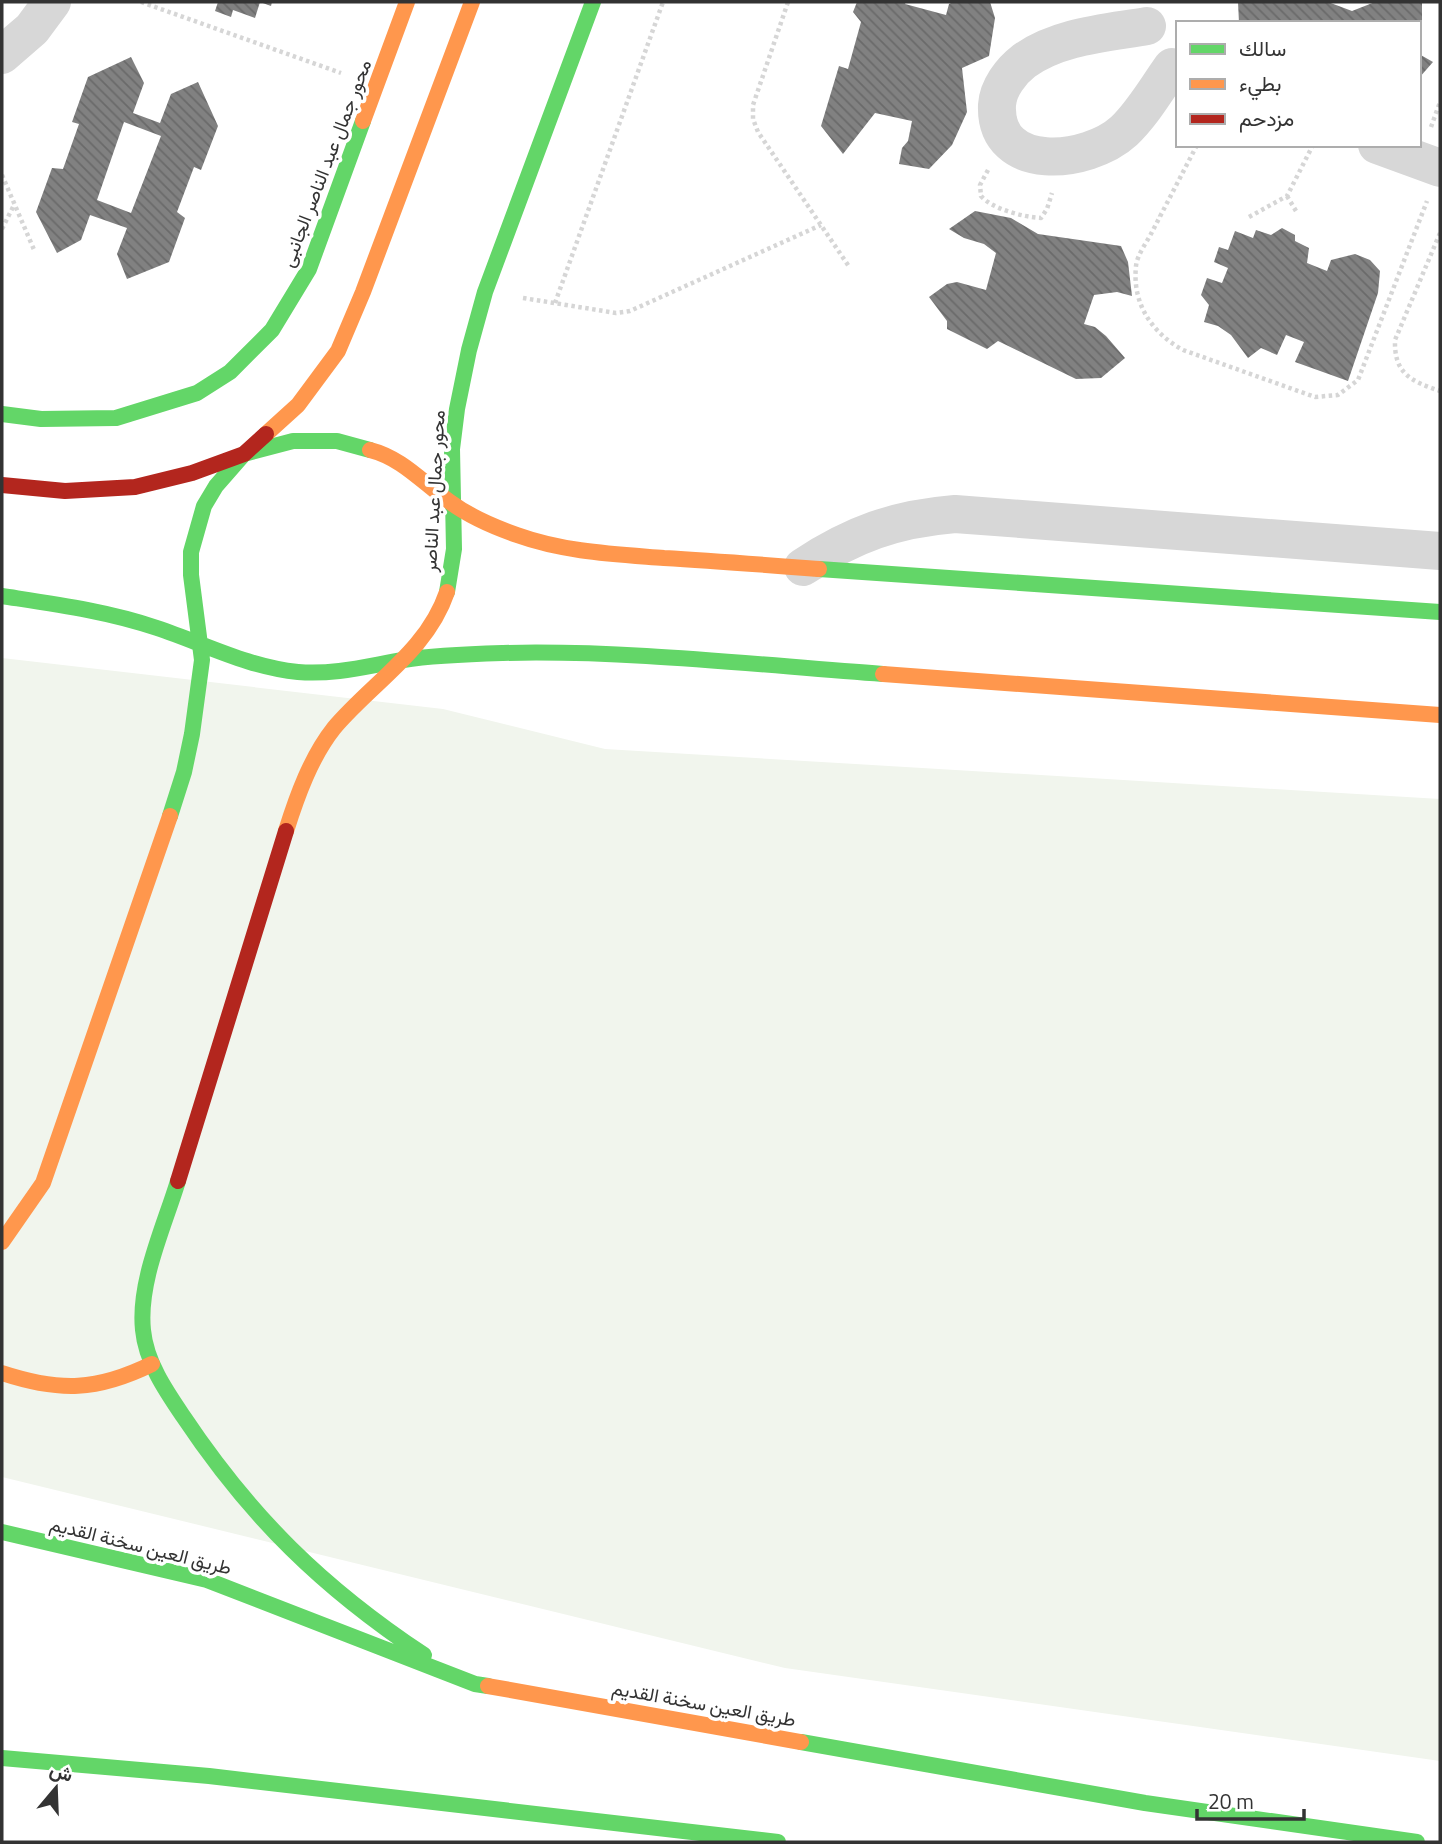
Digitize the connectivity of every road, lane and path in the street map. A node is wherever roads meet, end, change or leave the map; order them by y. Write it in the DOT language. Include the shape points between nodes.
graph roads {
  1 [pos="52,2"];
  2 [pos="141,2"];
  3 [pos="407,2"];
  4 [pos="472,2"];
  5 [pos="593,2"];
  6 [pos="663,2"];
  7 [pos="788,2"];
  8 [pos="1147,14"];
  9 [pos="2,55"];
  10 [pos="1175,68"];
  11 [pos="377,87"];
  12 [pos="1196,147"];
  13 [pos="1312,147"];
  14 [pos="1382,147"];
  15 [pos="1440,168"];
  16 [pos="2,175"];
  17 [pos="1287,195"];
  18 [pos="14,204"];
  19 [pos="1296,211"];
  20 [pos="1249,217"];
  21 [pos="821,225"];
  22 [pos="2,229"];
  23 [pos="1440,233"];
  24 [pos="35,252"];
  25 [pos="850,268"];
  26 [pos="485,292"];
  27 [pos="555,303"];
  28 [pos="1440,391"];
  29 [pos="2,414"];
  30 [pos="244,454"];
  31 [pos="2,485"];
  32 [pos="450,502"];
  33 [pos="1440,551"];
  34 [pos="803,567"];
  35 [pos="2,596"];
  36 [pos="1440,612"];
  37 [pos="200,644"];
  38 [pos="407,659"];
  39 [pos="1440,715"];
  40 [pos="2,1242"];
  41 [pos="152,1364"];
  42 [pos="2,1373"];
  43 [pos="2,1532"];
  44 [pos="475,1684"];
  45 [pos="2,1758"];
  46 [pos="778,1842"];
  47 [pos="1417,1842"];
  1 -- 9 [label="street" via="32,29"];
  2 -- 11 [label="path"];
  3 -- 11 [label="main road, محور جمال عبد الناصر الجانبى"];
  4 -- 30 [label="main road" via="338,351 298,405"];
  5 -- 26 [label="main road, محور جمال عبد الناصر"];
  6 -- 27 [label="path"];
  7 -- 21 [label="path" via="753,105 753,119"];
  8 -- 10 [label="street" via="1158,49"];
  8 -- 10 [label="street" via="1044,49 1014,70 997,98 996,115 1003,138 1014,146 1055,158 1091,150 1122,132"];
  11 -- 29 [label="main road, محور جمال عبد الناصر الجانبى" via="309,269 272,330 230,372 197,393 116,418 41,419"];
  12 -- 15 [label="path" via="1136,263 1142,309 1166,341 1183,350 1315,397 1338,395 1357,380"];
  13 -- 17 [label="path"];
  14 -- 15 [label="street"];
  16 -- 18 [label="path"];
  17 -- 19 [label="path"];
  17 -- 20 [label="path"];
  18 -- 22 [label="path"];
  18 -- 24 [label="path"];
  21 -- 25 [label="path"];
  21 -- 27 [label="path" via="630,311 615,313"];
  23 -- 28 [label="path" via="1395,340 1395,354 1407,376"];
  26 -- 27 [label="path"];
  26 -- 32 [label="main road, محور جمال عبد الناصر" via="458,401"];
  30 -- 31 [label="main road" via="135,487 65,491"];
  30 -- 32 [label="main road" via="293,441 337,441 378,452 416,473"];
  30 -- 37 [label="main road" via="216,486 196,528 191,575"];
  32 -- 34 [label="main road" via="517,535 556,546 597,553"];
  32 -- 38 [label="main road, محور جمال عبد الناصر" via="451,579 442,607"];
  33 -- 34 [label="street" via="955,514 901,521 866,532"];
  34 -- 36 [label="main road"];
  35 -- 37 [label="main road" via="112,615"];
  37 -- 38 [label="main road" via="271,669 300,673 336,672"];
  37 -- 40 [label="main road" via="192,734 166,829 43,1183"];
  38 -- 39 [label="main road" via="593,653"];
  38 -- 41 [label="main road, محور جمال عبد الناصر" via="332,732 287,827 144,1290 141,1320"];
  41 -- 42 [label="main road" via="125,1379 61,1388"];
  41 -- 44 [label="main road, محور جمال عبد الناصر" via="204,1450 278,1540 371,1620"];
  43 -- 44 [label="main road, طريق العين سخنة القديم" via="207,1580"];
  44 -- 47 [label="main road, طريق العين سخنة القديم" via="1145,1803"];
  45 -- 46 [label="main road" via="209,1776"];
}
